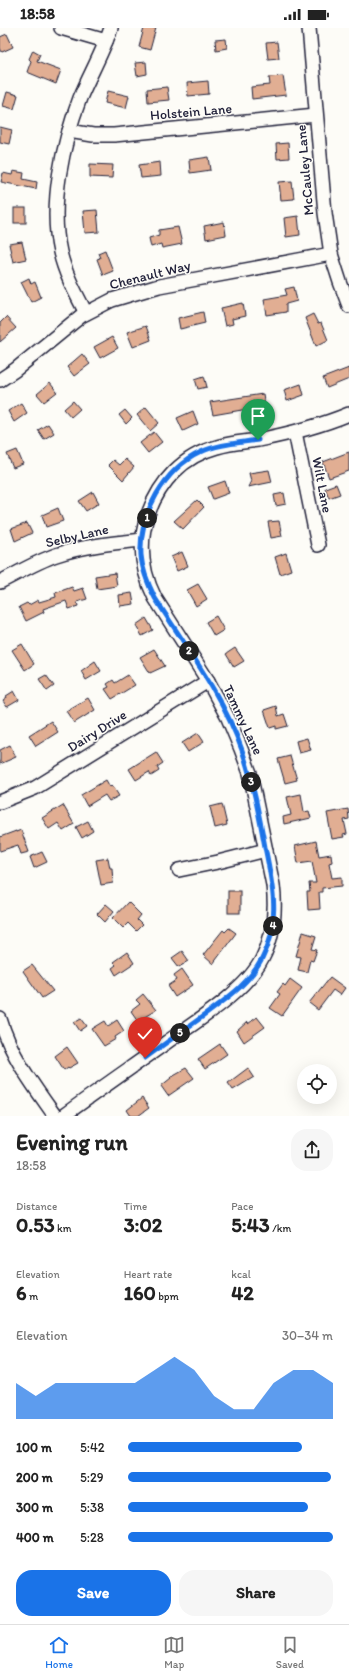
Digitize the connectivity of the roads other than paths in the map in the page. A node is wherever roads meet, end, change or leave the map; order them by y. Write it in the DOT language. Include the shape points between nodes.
graph roads {
  1 [pos="61,28"];
  2 [pos="111,28"];
  3 [pos="309,28"];
  4 [pos="106,42"];
  5 [pos="316,115"];
  6 [pos="69,131"];
  7 [pos="332,254"];
  8 [pos="349,306"];
  9 [pos="86,313"];
  10 [pos="0,380"];
  11 [pos="349,414"];
  12 [pos="295,432"];
  13 [pos="142,540"];
  14 [pos="318,545"];
  15 [pos="0,582"];
  16 [pos="208,682"];
  17 [pos="0,802"];
  18 [pos="266,850"];
  19 [pos="179,870"];
  20 [pos="0,1019"];
  21 [pos="55,1116"];
  22 [pos="63,1116"];
  1 -- 4 [label="street"];
  2 -- 4 [label="street"];
  3 -- 5 [label="street, McCauley Lane"];
  4 -- 6 [label="street" via="81,96"];
  5 -- 6 [label="street, Holstein Lane" via="114,135"];
  5 -- 7 [label="street, McCauley Lane" via="325,213"];
  6 -- 9 [label="street" via="58,185 56,235 66,272"];
  7 -- 8 [label="street, McCauley Lane"];
  7 -- 9 [label="street, Chenault Way" via="160,286 112,300"];
  9 -- 10 [label="street, Chenault Way"];
  11 -- 12 [label="street, Tammy Lane"];
  12 -- 13 [label="street, Tammy Lane" via="218,446 186,460 171,474 157,493 145,522"];
  12 -- 14 [label="street, Wilt Lane"];
  13 -- 15 [label="street, Selby Lane" via="56,555"];
  13 -- 16 [label="street, Tammy Lane" via="142,562 148,585"];
  16 -- 17 [label="street, Dairy Drive" via="35,788"];
  16 -- 18 [label="street, Tammy Lane" via="228,718 250,774"];
  18 -- 19 [label="street"];
  18 -- 22 [label="street, Tammy Lane" via="273,885 274,916 268,946 252,975 198,1020"];
  20 -- 21 [label="street" via="25,1074"];
}
